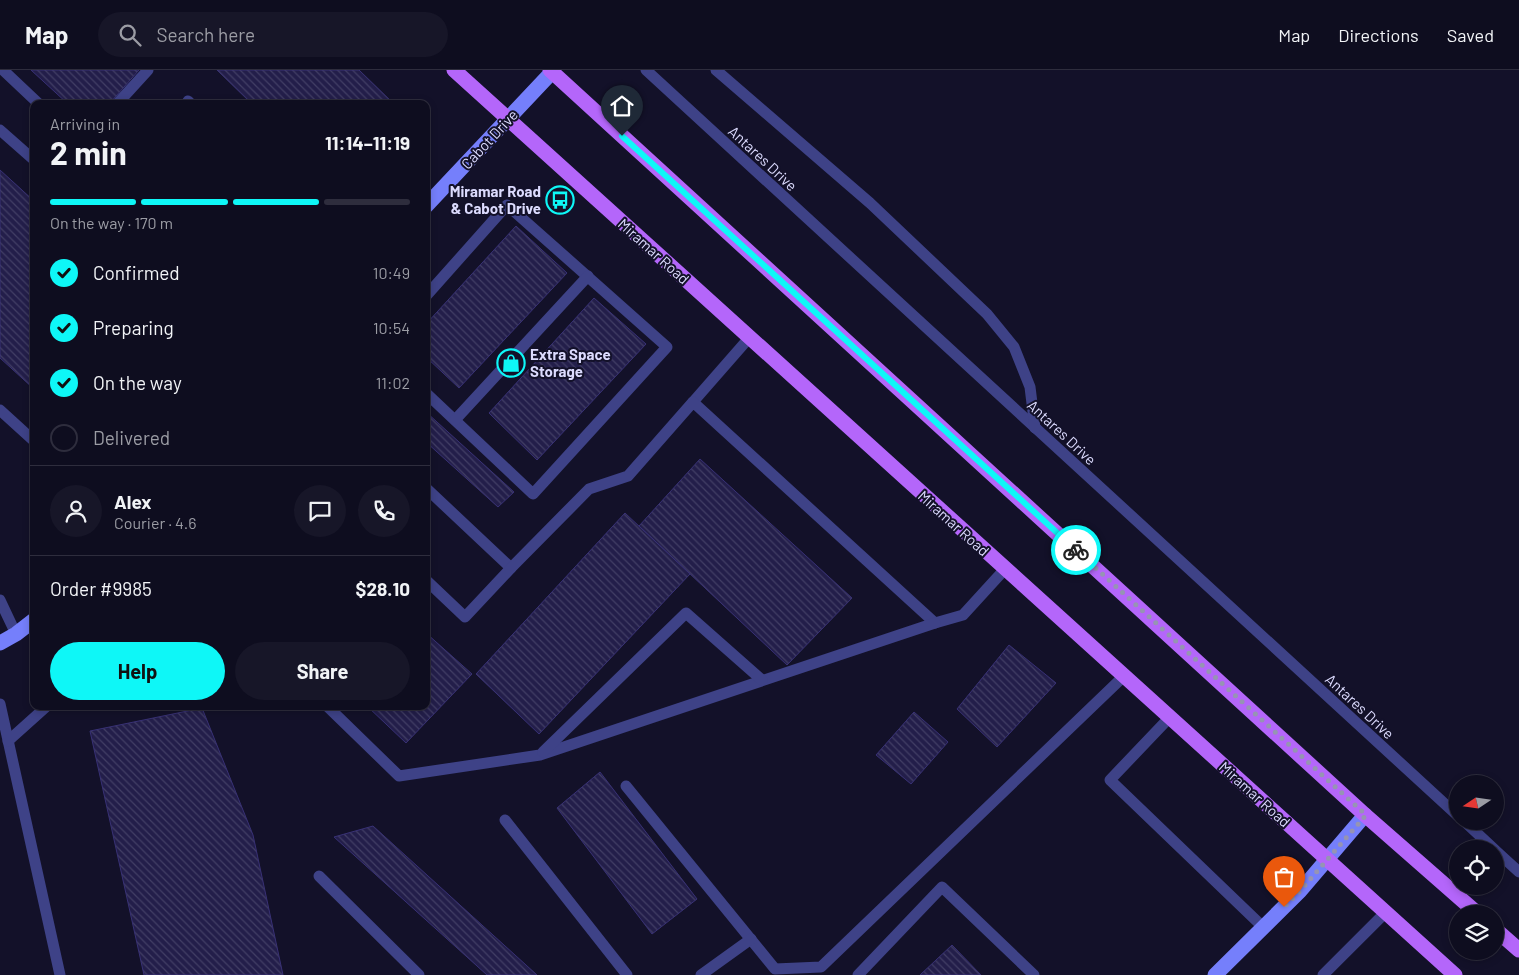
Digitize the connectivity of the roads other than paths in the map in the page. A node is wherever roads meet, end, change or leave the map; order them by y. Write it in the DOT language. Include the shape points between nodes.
graph roads {
  1 [pos="2,70"];
  2 [pos="148,70"];
  3 [pos="454,70"];
  4 [pos="646,70"];
  5 [pos="716,70"];
  6 [pos="551,71"];
  7 [pos="35,100"];
  8 [pos="121,100"];
  9 [pos="507,119"];
  10 [pos="0,130"];
  11 [pos="30,156"];
  12 [pos="430,202"];
  13 [pos="588,276"];
  14 [pos="430,292"];
  15 [pos="749,338"];
  16 [pos="430,397"];
  17 [pos="694,402"];
  18 [pos="0,410"];
  19 [pos="455,420"];
  20 [pos="1035,428"];
  21 [pos="30,437"];
  22 [pos="430,492"];
  23 [pos="511,568"];
  24 [pos="1005,568"];
  25 [pos="430,584"];
  26 [pos="0,600"];
  27 [pos="30,623"];
  28 [pos="935,623"];
  29 [pos="16,634"];
  30 [pos="0,643"];
  31 [pos="1124,676"];
  32 [pos="762,680"];
  33 [pos="0,704"];
  34 [pos="43,710"];
  35 [pos="331,710"];
  36 [pos="1170,717"];
  37 [pos="8,742"];
  38 [pos="540,755"];
  39 [pos="626,786"];
  40 [pos="1449,808"];
  41 [pos="1366,815"];
  42 [pos="506,820"];
  43 [pos="1474,830"];
  44 [pos="1484,840"];
  45 [pos="1504,858"];
  46 [pos="1326,859"];
  47 [pos="1519,872"];
  48 [pos="319,876"];
  49 [pos="1468,905"];
  50 [pos="1386,912"];
  51 [pos="1263,927"];
  52 [pos="1504,937"];
  53 [pos="750,939"];
  54 [pos="1519,950"];
  55 [pos="60,975"];
  56 [pos="419,975"];
  57 [pos="627,975"];
  58 [pos="702,975"];
  59 [pos="858,975"];
  60 [pos="1034,975"];
  61 [pos="1215,975"];
  62 [pos="1324,975"];
  63 [pos="1455,975"];
  1 -- 7 [label="lane"];
  2 -- 8 [label="lane"];
  3 -- 9 [label="main road, Miramar Road"];
  4 -- 20 [label="lane, Antares Drive"];
  5 -- 20 [label="lane" via="870,203 987,314 1014,347 1030,387"];
  6 -- 9 [label="street, Cabot Drive"];
  6 -- 41 [label="main road"];
  9 -- 12 [label="street, Cabot Drive"];
  9 -- 15 [label="main road, Miramar Road"];
  10 -- 11 [label="lane"];
  13 -- 14 [label="lane" via="507,205"];
  13 -- 19 [label="lane"];
  13 -- 19 [label="lane" via="667,347 533,494"];
  15 -- 17 [label="lane"];
  15 -- 24 [label="main road, Miramar Road"];
  16 -- 19 [label="lane"];
  17 -- 23 [label="lane" via="628,476 589,489"];
  17 -- 28 [label="lane"];
  18 -- 21 [label="lane"];
  20 -- 40 [label="lane, Antares Drive"];
  22 -- 23 [label="lane"];
  23 -- 25 [label="lane" via="465,617"];
  24 -- 28 [label="lane" via="963,615"];
  24 -- 31 [label="main road, Miramar Road"];
  26 -- 29 [label="lane"];
  27 -- 29 [label="street"];
  28 -- 32 [label="lane"];
  29 -- 30 [label="street"];
  31 -- 36 [label="main road, Miramar Road"];
  31 -- 53 [label="lane" via="821,967 775,969"];
  32 -- 38 [label="lane"];
  32 -- 38 [label="lane" via="686,613"];
  33 -- 37 [label="lane"];
  34 -- 37 [label="lane"];
  35 -- 38 [label="lane" via="399,776"];
  36 -- 46 [label="main road, Miramar Road"];
  36 -- 51 [label="lane" via="1110,780"];
  37 -- 55 [label="lane"];
  39 -- 53 [label="lane"];
  41 -- 46 [label="street"];
  41 -- 49 [label="main road"];
  42 -- 57 [label="lane"];
  43 -- 44 [label="lane"];
  45 -- 47 [label="lane"];
  46 -- 50 [label="main road, Miramar Road"];
  46 -- 51 [label="street" via="1300,891"];
  48 -- 56 [label="lane"];
  50 -- 62 [label="lane"];
  50 -- 63 [label="main road, Miramar Road"];
  51 -- 61 [label="street"];
  52 -- 54 [label="main road"];
  53 -- 58 [label="lane"];
  59 -- 60 [label="lane" via="942,887"];
}
